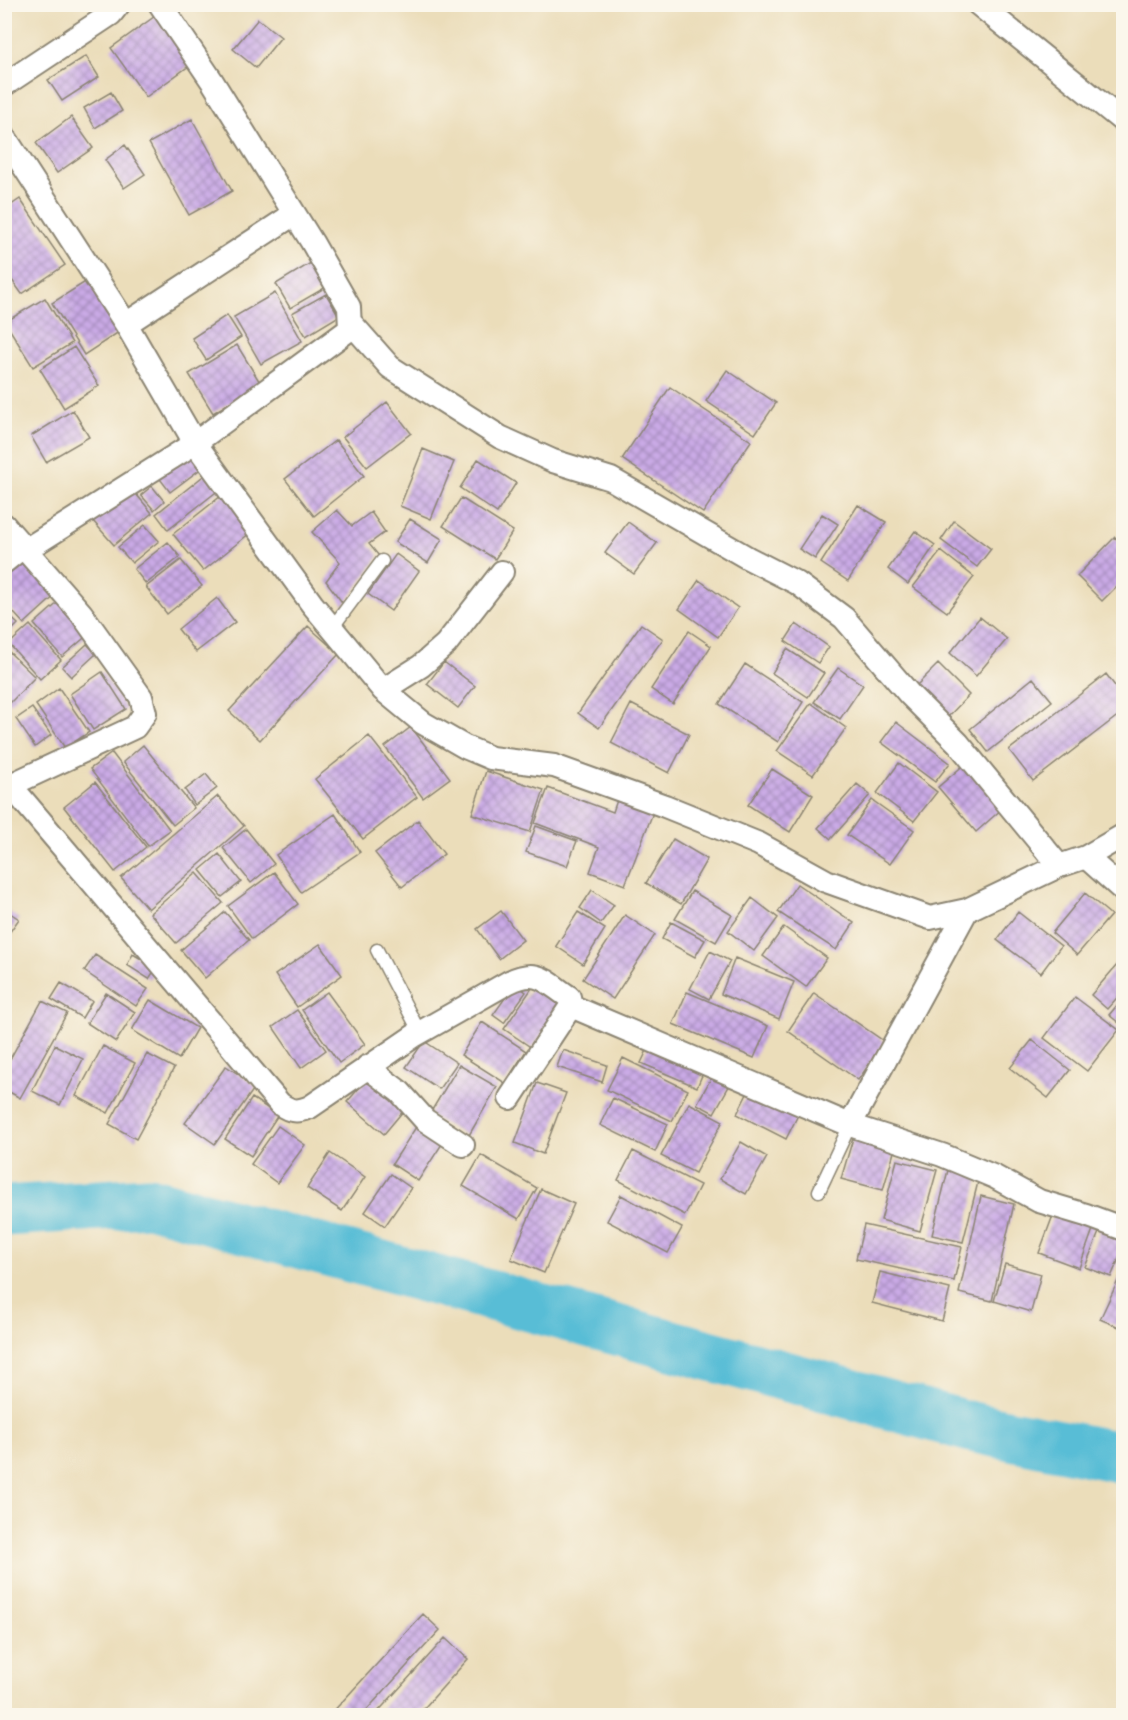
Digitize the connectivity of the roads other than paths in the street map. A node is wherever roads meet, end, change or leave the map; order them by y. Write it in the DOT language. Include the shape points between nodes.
graph roads {
  1 [pos="118,4"];
  2 [pos="160,4"];
  3 [pos="978,4"];
  4 [pos="4,85"];
  5 [pos="1124,122"];
  6 [pos="4,136"];
  7 [pos="294,214"];
  8 [pos="126,324"];
  9 [pos="352,324"];
  10 [pos="195,443"];
  11 [pos="4,525"];
  12 [pos="26,547"];
  13 [pos="382,561"];
  14 [pos="4,562"];
  15 [pos="502,572"];
  16 [pos="332,628"];
  17 [pos="383,690"];
  18 [pos="8,787"];
  19 [pos="1124,835"];
  20 [pos="1086,857"];
  21 [pos="1059,866"];
  22 [pos="1124,891"];
  23 [pos="967,910"];
  24 [pos="377,950"];
  25 [pos="571,1006"];
  26 [pos="420,1033"];
  27 [pos="367,1067"];
  28 [pos="510,1098"];
  29 [pos="850,1125"];
  30 [pos="463,1145"];
  31 [pos="819,1191"];
  32 [pos="1124,1229"];
  1 -- 4 [label="street" via="111,14"];
  2 -- 7 [label="street"];
  3 -- 5 [label="street"];
  6 -- 8 [label="street"];
  7 -- 8 [label="street"];
  7 -- 9 [label="street" via="349,307"];
  8 -- 10 [label="street"];
  9 -- 10 [label="street"];
  9 -- 21 [label="street" via="390,367 500,437 553,461 611,479 797,583 844,618 910,695 958,743"];
  10 -- 12 [label="street"];
  10 -- 16 [label="street"];
  11 -- 12 [label="street"];
  12 -- 14 [label="street"];
  12 -- 18 [label="street" via="81,613 141,698 145,713 135,727"];
  13 -- 16 [label="lane"];
  15 -- 17 [label="street" via="446,644 421,666"];
  16 -- 17 [label="street"];
  17 -- 23 [label="street" via="423,723 491,758 554,766 665,806 759,844 826,881 887,905 930,918"];
  18 -- 27 [label="street" via="280,1104 289,1110 310,1107"];
  19 -- 20 [label="street"];
  20 -- 21 [label="street"];
  20 -- 22 [label="street"];
  21 -- 23 [label="street"];
  23 -- 29 [label="street"];
  24 -- 26 [label="lane"];
  25 -- 26 [label="street" via="569,997 533,974 523,975"];
  25 -- 28 [label="street"];
  25 -- 29 [label="street"];
  26 -- 27 [label="street"];
  27 -- 30 [label="street" via="388,1082 425,1120"];
  29 -- 31 [label="lane"];
  29 -- 32 [label="street" via="942,1155 1039,1201"];
}
